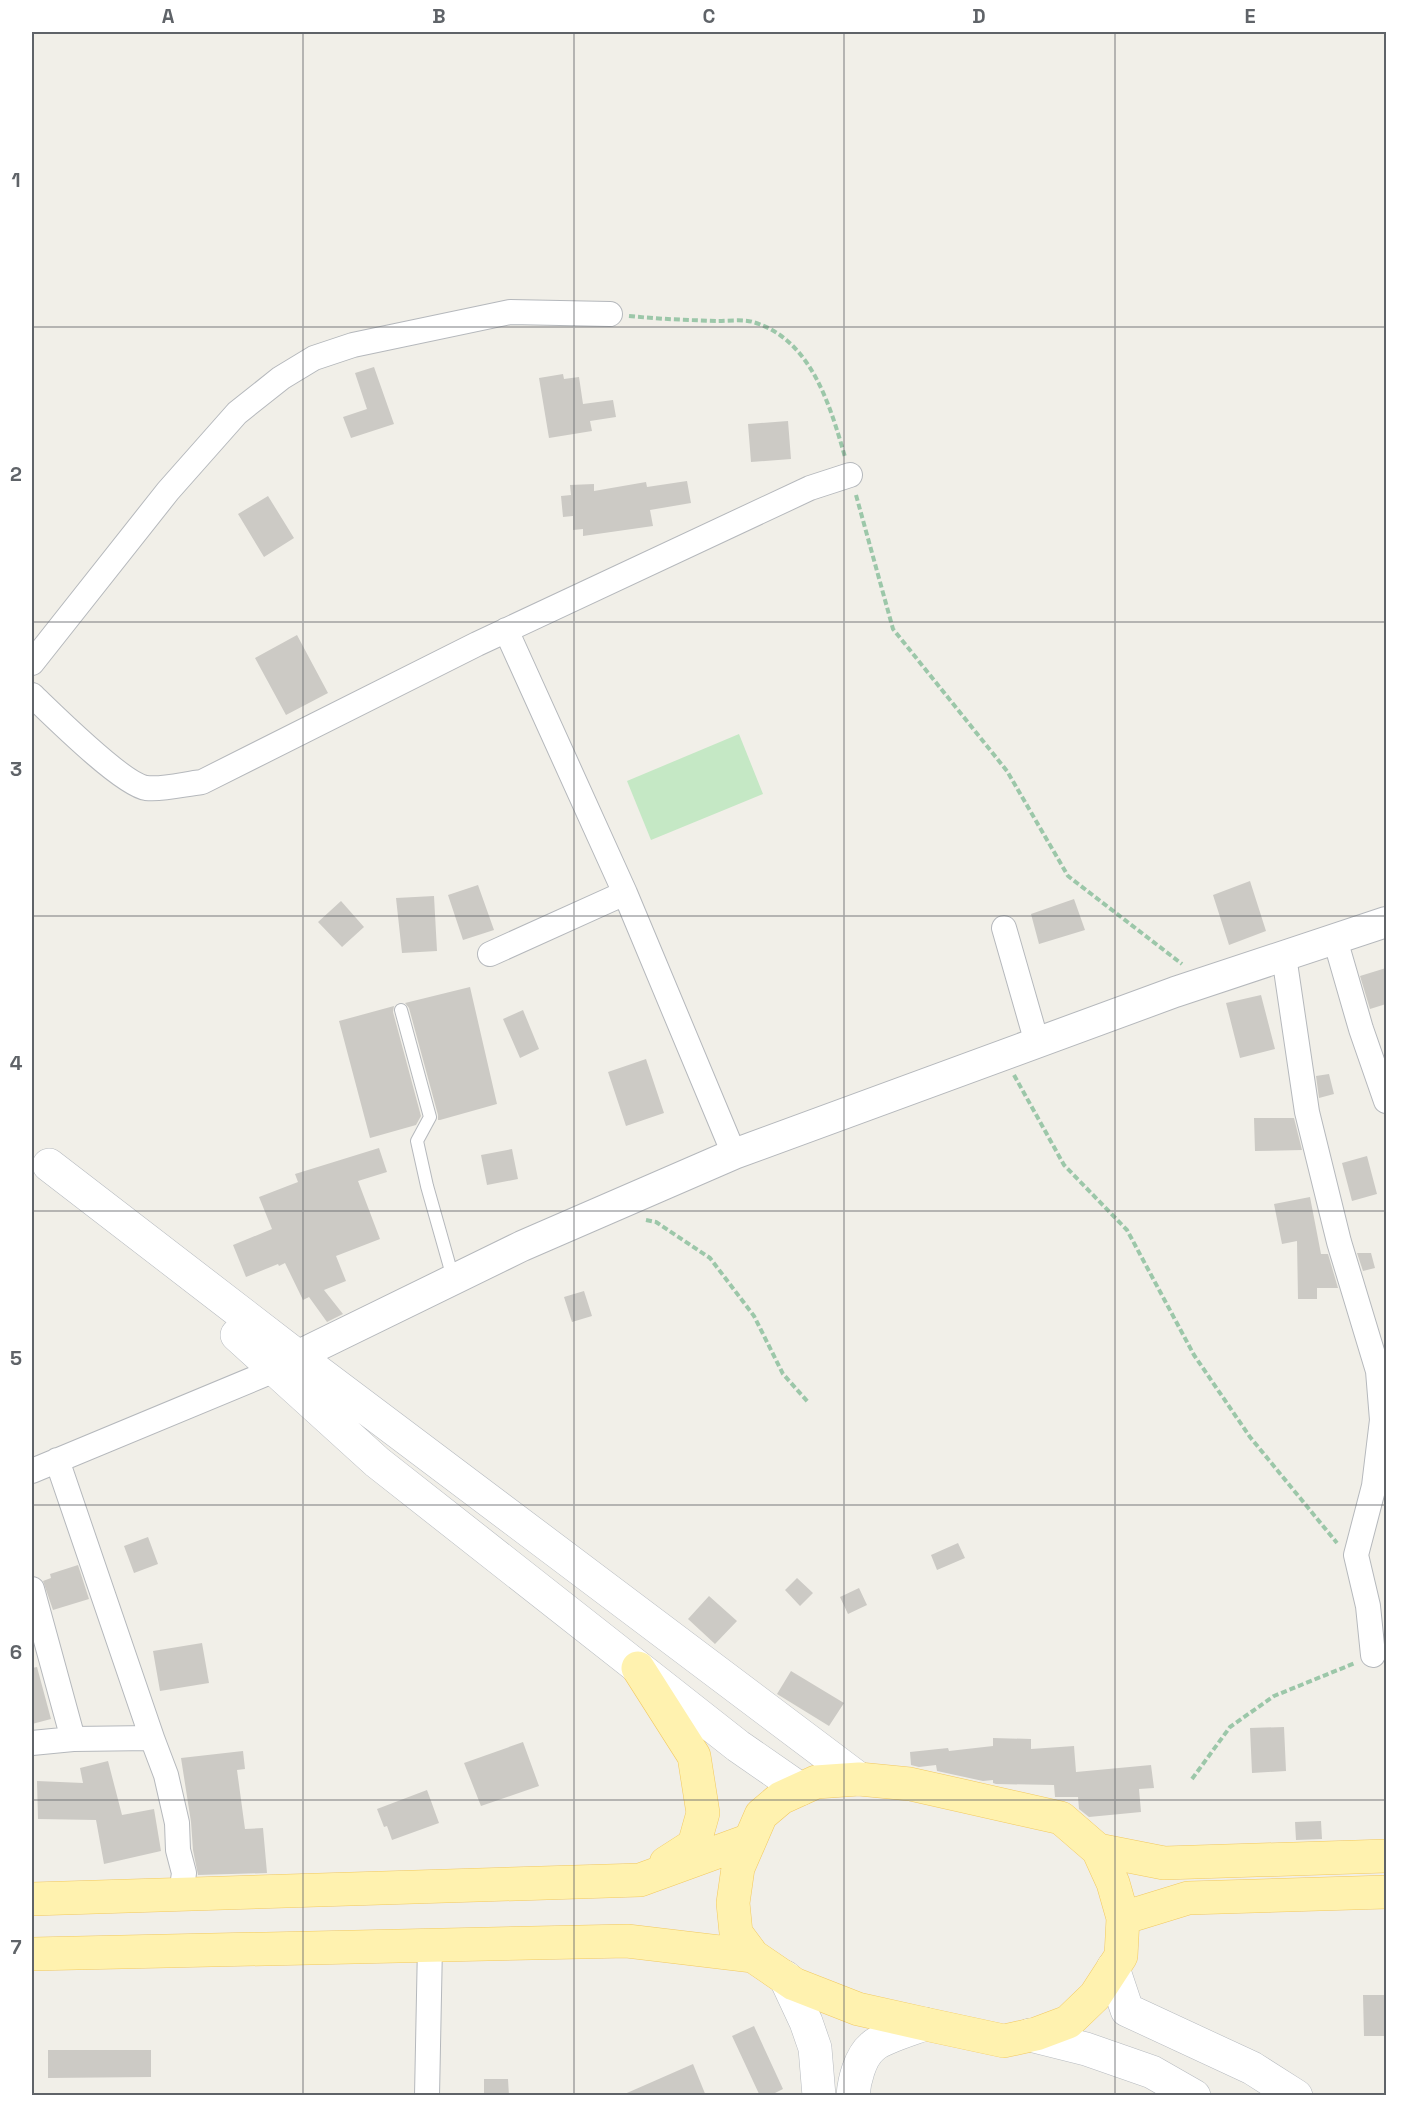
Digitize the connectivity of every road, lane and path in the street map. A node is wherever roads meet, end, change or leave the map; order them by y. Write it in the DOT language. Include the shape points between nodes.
graph roads {
  1 [pos="610,314"];
  2 [pos="850,474"];
  3 [pos="506,630"];
  4 [pos="32,663"];
  5 [pos="32,695"];
  6 [pos="625,893"];
  7 [pos="1386,922"];
  8 [pos="1004,928"];
  9 [pos="1335,939"];
  10 [pos="490,954"];
  11 [pos="1284,956"];
  12 [pos="1205,982"];
  13 [pos="401,1010"];
  14 [pos="1037,1043"];
  15 [pos="1003,1055"];
  16 [pos="1386,1101"];
  17 [pos="40,1154"];
  18 [pos="734,1154"];
  19 [pos="608,1209"];
  20 [pos="453,1280"];
  21 [pos="286,1363"];
  22 [pos="808,1402"];
  23 [pos="57,1460"];
  24 [pos="32,1471"];
  25 [pos="1356,1554"];
  26 [pos="32,1589"];
  27 [pos="1373,1655"];
  28 [pos="638,1668"];
  29 [pos="152,1738"];
  30 [pos="73,1739"];
  31 [pos="32,1743"];
  32 [pos="860,1779"];
  33 [pos="1192,1779"];
  34 [pos="800,1789"];
  35 [pos="750,1840"];
  36 [pos="1098,1850"];
  37 [pos="1386,1856"];
  38 [pos="640,1880"];
  39 [pos="1386,1892"];
  40 [pos="181,1894"];
  41 [pos="32,1899"];
  42 [pos="1123,1918"];
  43 [pos="430,1946"];
  44 [pos="32,1954"];
  45 [pos="753,1956"];
  46 [pos="1113,1968"];
  47 [pos="784,1977"];
  48 [pos="925,2024"];
  49 [pos="1030,2035"];
  50 [pos="427,2096"];
  51 [pos="819,2096"];
  52 [pos="853,2096"];
  53 [pos="1194,2096"];
  54 [pos="1296,2096"];
  1 -- 2 [label="path" via="752,321 788,339 802,355 830,405"];
  1 -- 4 [label="street" via="510,312 353,345 314,358 237,413 168,491"];
  2 -- 3 [label="street" via="810,488"];
  2 -- 12 [label="path" via="893,629 1007,771 1068,876"];
  3 -- 5 [label="street" via="202,782 167,787 145,788 122,776"];
  3 -- 6 [label="street"];
  6 -- 10 [label="street"];
  6 -- 18 [label="street"];
  7 -- 9 [label="street"];
  8 -- 14 [label="street"];
  9 -- 11 [label="street"];
  9 -- 16 [label="street"];
  11 -- 12 [label="street"];
  11 -- 25 [label="street" via="1307,1112 1339,1242 1378,1371 1382,1420 1374,1486"];
  12 -- 14 [label="street"];
  13 -- 20 [label="lane" via="430,1117 417,1142"];
  14 -- 15 [label="street"];
  15 -- 18 [label="street"];
  15 -- 25 [label="path" via="1064,1165 1127,1230 1194,1355 1250,1437 1338,1545"];
  17 -- 21 [label="main road"];
  18 -- 19 [label="street"];
  19 -- 20 [label="street"];
  19 -- 22 [label="path" via="656,1222 710,1258 754,1316 783,1374"];
  20 -- 21 [label="street"];
  21 -- 23 [label="street"];
  21 -- 28 [label="main road" via="377,1462"];
  21 -- 32 [label="main road"];
  23 -- 24 [label="street"];
  23 -- 29 [label="street"];
  25 -- 27 [label="street" via="1368,1606"];
  26 -- 30 [label="street"];
  27 -- 33 [label="path" via="1274,1696 1230,1727"];
  28 -- 34 [label="main road"];
  28 -- 38 [label="main road" via="694,1756 703,1814 694,1845"];
  29 -- 30 [label="street"];
  29 -- 40 [label="street" via="177,1823 184,1873"];
  30 -- 31 [label="street"];
  32 -- 34 [label="main road" via="816,1782"];
  32 -- 36 [label="main road" via="910,1784 1061,1818"];
  34 -- 35 [label="main road" via="781,1798 761,1815"];
  35 -- 38 [label="main road"];
  35 -- 45 [label="main road" via="738,1868 733,1903 736,1933"];
  36 -- 37 [label="main road" via="1164,1863"];
  36 -- 42 [label="main road"];
  38 -- 40 [label="main road"];
  39 -- 42 [label="main road" via="1188,1898"];
  40 -- 41 [label="main road"];
  42 -- 46 [label="main road" via="1121,1956"];
  43 -- 44 [label="main road"];
  43 -- 45 [label="main road" via="627,1941"];
  43 -- 50 [label="street"];
  45 -- 47 [label="main road"];
  46 -- 49 [label="main road" via="1095,1996 1068,2022"];
  46 -- 54 [label="main road" via="1127,2010 1252,2068"];
  47 -- 48 [label="main road" via="858,2009"];
  47 -- 51 [label="main road" via="815,2048"];
  48 -- 49 [label="main road" via="1004,2041"];
  48 -- 52 [label="main road" via="871,2047 862,2062"];
  49 -- 53 [label="main road" via="1152,2072"];
}
